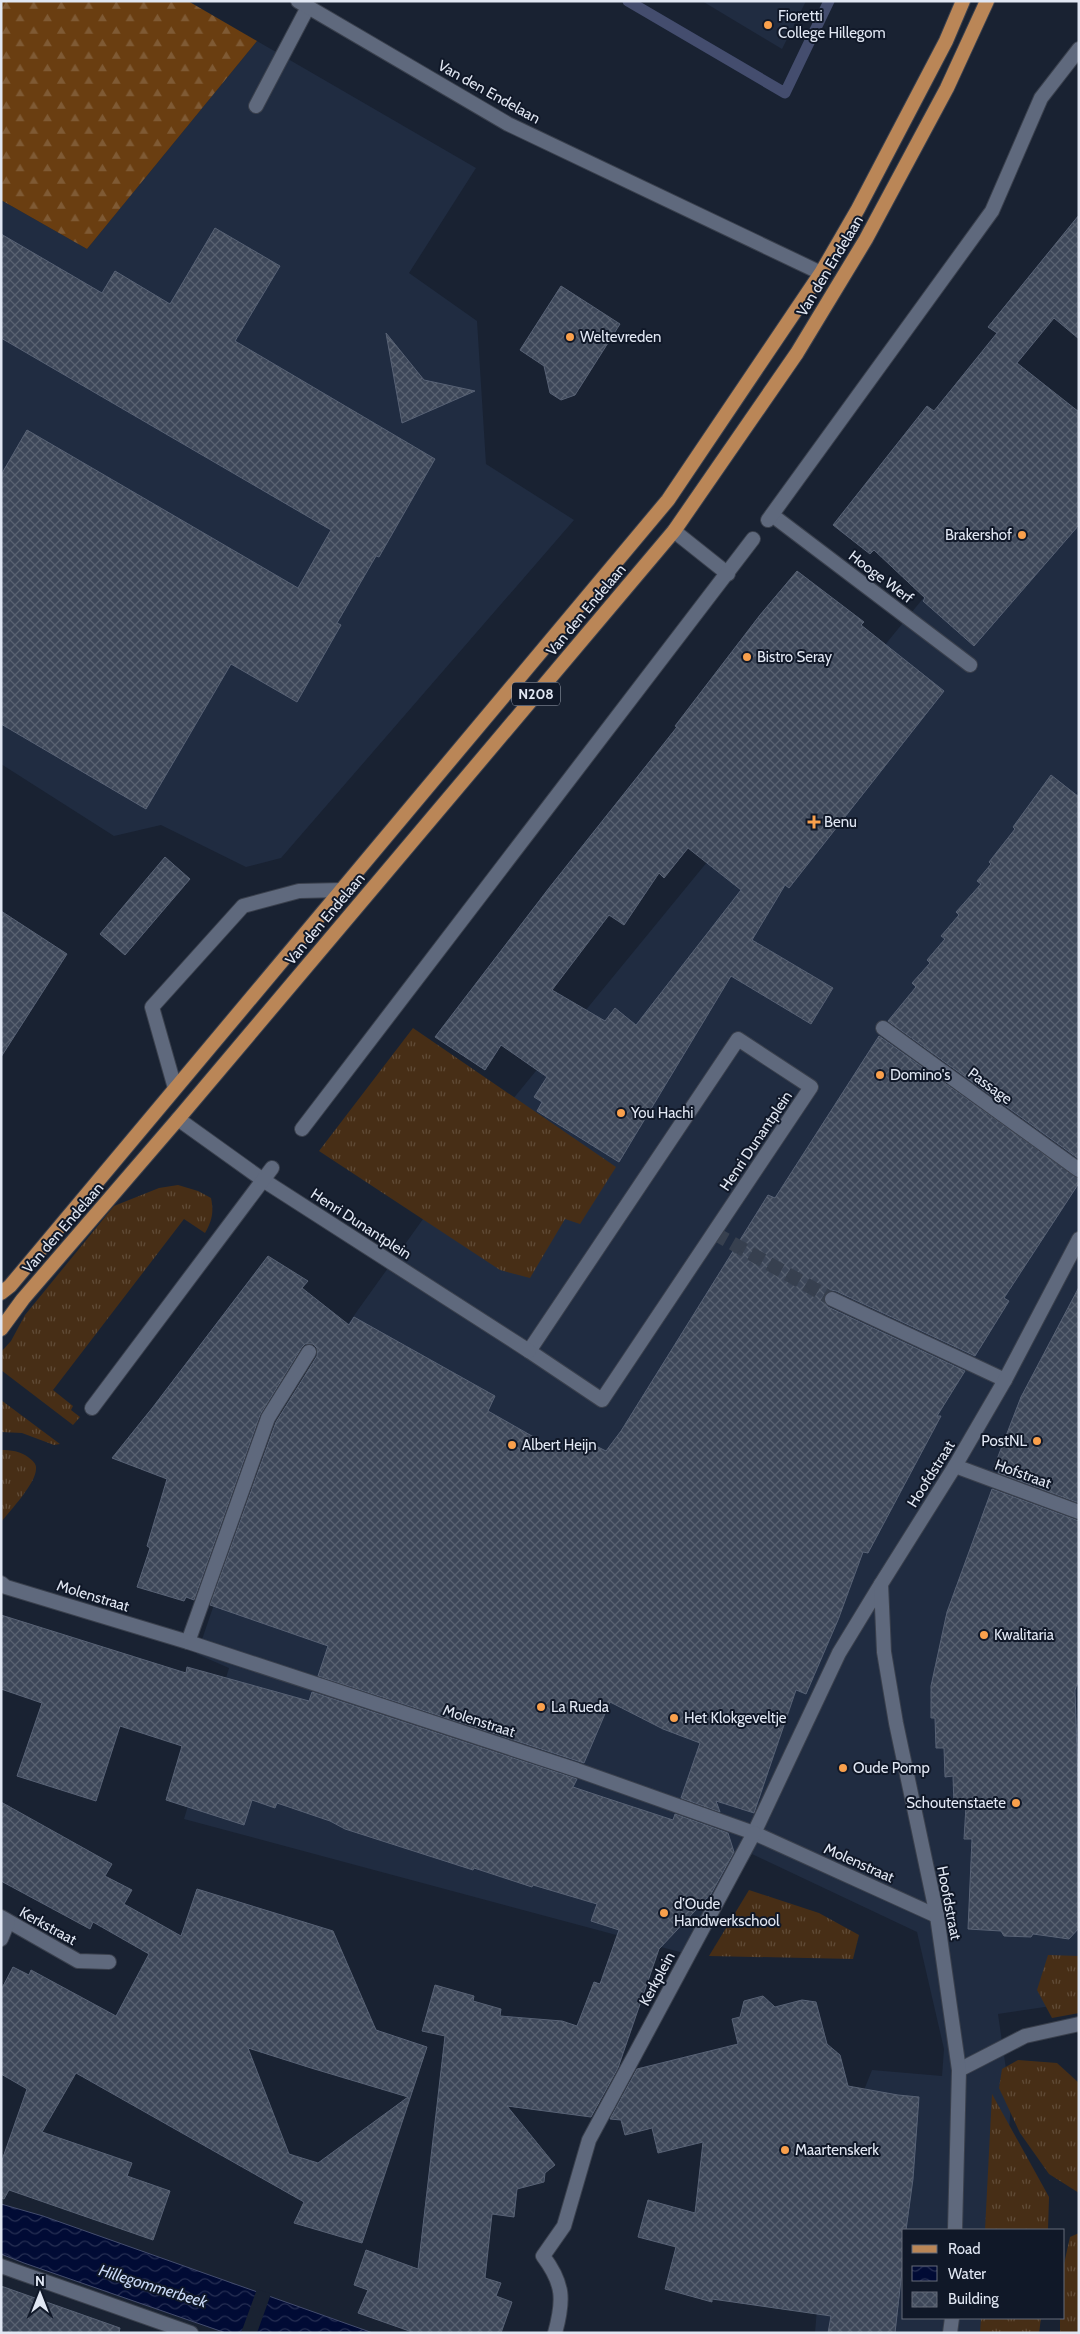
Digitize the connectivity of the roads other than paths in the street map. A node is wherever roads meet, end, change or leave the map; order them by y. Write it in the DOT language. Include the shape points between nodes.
graph roads {
  1 [pos="963,1"];
  2 [pos="987,1"];
  3 [pos="303,4"];
  4 [pos="1079,49"];
  5 [pos="256,106"];
  6 [pos="821,272"];
  7 [pos="674,530"];
  8 [pos="753,539"];
  9 [pos="728,574"];
  10 [pos="970,665"];
  11 [pos="342,890"];
  12 [pos="883,1028"];
  13 [pos="175,1088"];
  14 [pos="178,1119"];
  15 [pos="302,1129"];
  16 [pos="272,1168"];
  17 [pos="1079,1170"];
  18 [pos="263,1180"];
  19 [pos="1079,1238"];
  20 [pos="1,1293"];
  21 [pos="832,1299"];
  22 [pos="1,1329"];
  23 [pos="529,1351"];
  24 [pos="309,1352"];
  25 [pos="1005,1380"];
  26 [pos="92,1408"];
  27 [pos="956,1466"];
  28 [pos="1079,1512"];
  29 [pos="1,1583"];
  30 [pos="881,1584"];
  31 [pos="188,1642"];
  32 [pos="754,1833"];
  33 [pos="936,1916"];
  34 [pos="5,1920"];
  35 [pos="1,1939"];
  36 [pos="109,1962"];
  37 [pos="1079,2024"];
  38 [pos="959,2070"];
  39 [pos="955,2229"];
  40 [pos="1,2266"];
  41 [pos="952,2319"];
  42 [pos="191,2333"];
  43 [pos="555,2333"];
  44 [pos="950,2333"];
  1 -- 6 [label="main road, Van den Endelaan / N208" via="946,41 863,200"];
  2 -- 7 [label="main road, Van den Endelaan / N208" via="947,88 866,239 797,353"];
  3 -- 5 [label="street, Van den Endelaan"];
  3 -- 6 [label="street, Van den Endelaan" via="508,124"];
  4 -- 10 [label="street, Hooge Werf" via="1041,98 992,211 770,517"];
  6 -- 11 [label="main road, Van den Endelaan / N208" via="668,500"];
  7 -- 9 [label="street"];
  7 -- 14 [label="main road, Van den Endelaan / N208"];
  8 -- 9 [label="street"];
  9 -- 15 [label="street"];
  11 -- 13 [label="main road, Van den Endelaan / N208"];
  11 -- 13 [label="street, Van den Endelaan" via="299,891 244,906 152,1007"];
  12 -- 17 [label="street, Passage"];
  13 -- 20 [label="main road, Van den Endelaan / N208"];
  14 -- 18 [label="street, Henri Dunantplein"];
  14 -- 22 [label="main road, Van den Endelaan / N208" via="23,1299"];
  16 -- 18 [label="street"];
  18 -- 23 [label="street, Henri Dunantplein"];
  18 -- 26 [label="street"];
  19 -- 25 [label="street, Hoofdstraat"];
  21 -- 25 [label="street"];
  23 -- 23 [label="street, Henri Dunantplein" via="602,1400 812,1087 738,1039"];
  24 -- 31 [label="street" via="268,1418"];
  25 -- 27 [label="street, Hoofdstraat"];
  27 -- 28 [label="street, Hofstraat"];
  27 -- 30 [label="street, Hoofdstraat"];
  29 -- 31 [label="street, Molenstraat"];
  30 -- 32 [label="street, Hoofdstraat" via="839,1653"];
  30 -- 33 [label="street, Hoofdstraat" via="884,1652"];
  31 -- 32 [label="street, Molenstraat" via="577,1770"];
  32 -- 33 [label="street, Molenstraat"];
  32 -- 43 [label="street, Kerkplein" via="589,2140 564,2226 543,2256 555,2272 561,2289 562,2308"];
  33 -- 38 [label="street, Hoofdstraat"];
  34 -- 35 [label="street"];
  34 -- 36 [label="street, Kerkstraat" via="78,1961"];
  37 -- 38 [label="street" via="1026,2036"];
  38 -- 39 [label="street, Hoofdstraat"];
  40 -- 42 [label="street"];
  41 -- 44 [label="street"];
}
